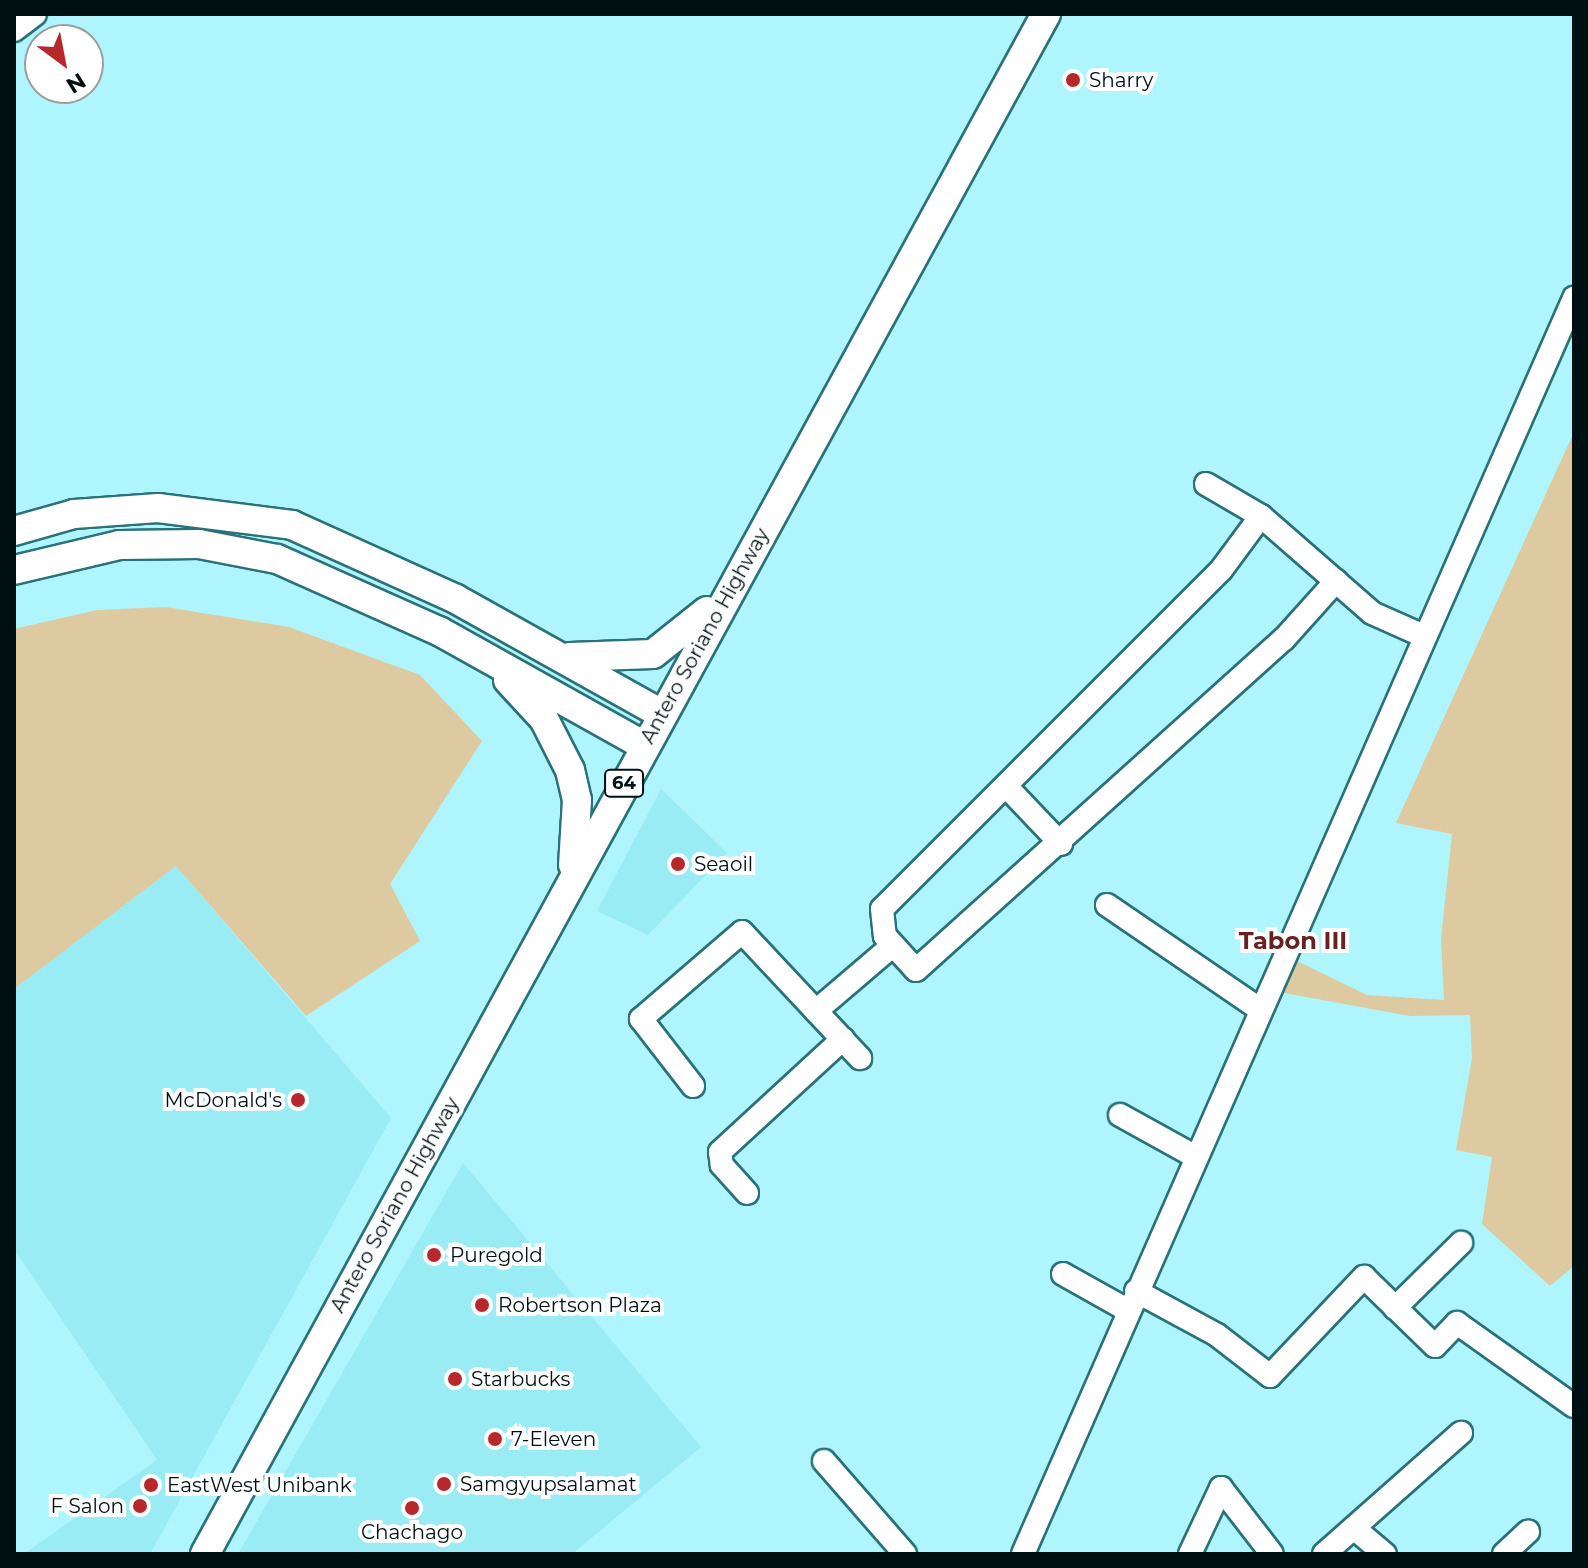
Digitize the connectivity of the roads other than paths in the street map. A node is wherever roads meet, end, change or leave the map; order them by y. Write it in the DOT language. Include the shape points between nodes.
graph roads {
  1 [pos="35,14"];
  2 [pos="1046,14"];
  3 [pos="14,30"];
  4 [pos="1574,298"];
  5 [pos="1206,484"];
  6 [pos="1261,516"];
  7 [pos="14,531"];
  8 [pos="747,560"];
  9 [pos="14,570"];
  10 [pos="1336,581"];
  11 [pos="1424,636"];
  12 [pos="556,655"];
  13 [pos="485,657"];
  14 [pos="662,714"];
  15 [pos="645,746"];
  16 [pos="1006,786"];
  17 [pos="1061,844"];
  18 [pos="570,882"];
  19 [pos="1107,905"];
  20 [pos="892,946"];
  21 [pos="1261,1010"];
  22 [pos="816,1011"];
  23 [pos="843,1039"];
  24 [pos="860,1058"];
  25 [pos="693,1086"];
  26 [pos="1120,1115"];
  27 [pos="1196,1157"];
  28 [pos="747,1193"];
  29 [pos="1461,1243"];
  30 [pos="1063,1274"];
  31 [pos="1132,1301"];
  32 [pos="1395,1308"];
  33 [pos="1574,1406"];
  34 [pos="1461,1433"];
  35 [pos="824,1461"];
  36 [pos="1355,1529"];
  37 [pos="1528,1532"];
  38 [pos="205,1554"];
  39 [pos="905,1554"];
  40 [pos="1023,1554"];
  41 [pos="1190,1554"];
  42 [pos="1272,1554"];
  43 [pos="1324,1554"];
  44 [pos="1385,1554"];
  45 [pos="1504,1554"];
  1 -- 3 [label="street"];
  2 -- 8 [label="main road, Antero Soriano Highway / 64"];
  4 -- 11 [label="street"];
  5 -- 6 [label="street"];
  6 -- 10 [label="street"];
  6 -- 16 [label="street" via="1221,570"];
  7 -- 12 [label="main road" via="118,510 250,515 335,540"];
  8 -- 12 [label="main road" via="675,643 631,660"];
  8 -- 14 [label="main road, Antero Soriano Highway / 64"];
  9 -- 13 [label="main road" via="120,545 244,550 326,576"];
  10 -- 11 [label="street" via="1372,613"];
  10 -- 17 [label="street" via="1284,639"];
  11 -- 21 [label="street"];
  12 -- 14 [label="main road"];
  13 -- 15 [label="main road"];
  13 -- 18 [label="main road" via="544,719 570,770 577,831"];
  14 -- 15 [label="main road, Antero Soriano Highway / 64"];
  15 -- 18 [label="main road, Antero Soriano Highway / 64"];
  16 -- 17 [label="street"];
  16 -- 20 [label="street" via="882,909 881,927"];
  17 -- 20 [label="street" via="924,969"];
  18 -- 38 [label="main road, Antero Soriano Highway / 64"];
  19 -- 21 [label="street"];
  20 -- 22 [label="street"];
  21 -- 27 [label="street"];
  22 -- 23 [label="street"];
  22 -- 25 [label="street" via="739,933 641,1019"];
  23 -- 24 [label="street"];
  23 -- 28 [label="street" via="720,1152"];
  26 -- 27 [label="street"];
  27 -- 31 [label="street"];
  29 -- 32 [label="street"];
  30 -- 31 [label="street"];
  31 -- 32 [label="street" via="1217,1335 1270,1376 1364,1277"];
  31 -- 40 [label="street"];
  32 -- 33 [label="street" via="1435,1346 1457,1323"];
  34 -- 36 [label="street"];
  35 -- 39 [label="street"];
  36 -- 43 [label="street"];
  36 -- 44 [label="street"];
  37 -- 45 [label="street"];
  41 -- 42 [label="street" via="1221,1488"];
}
